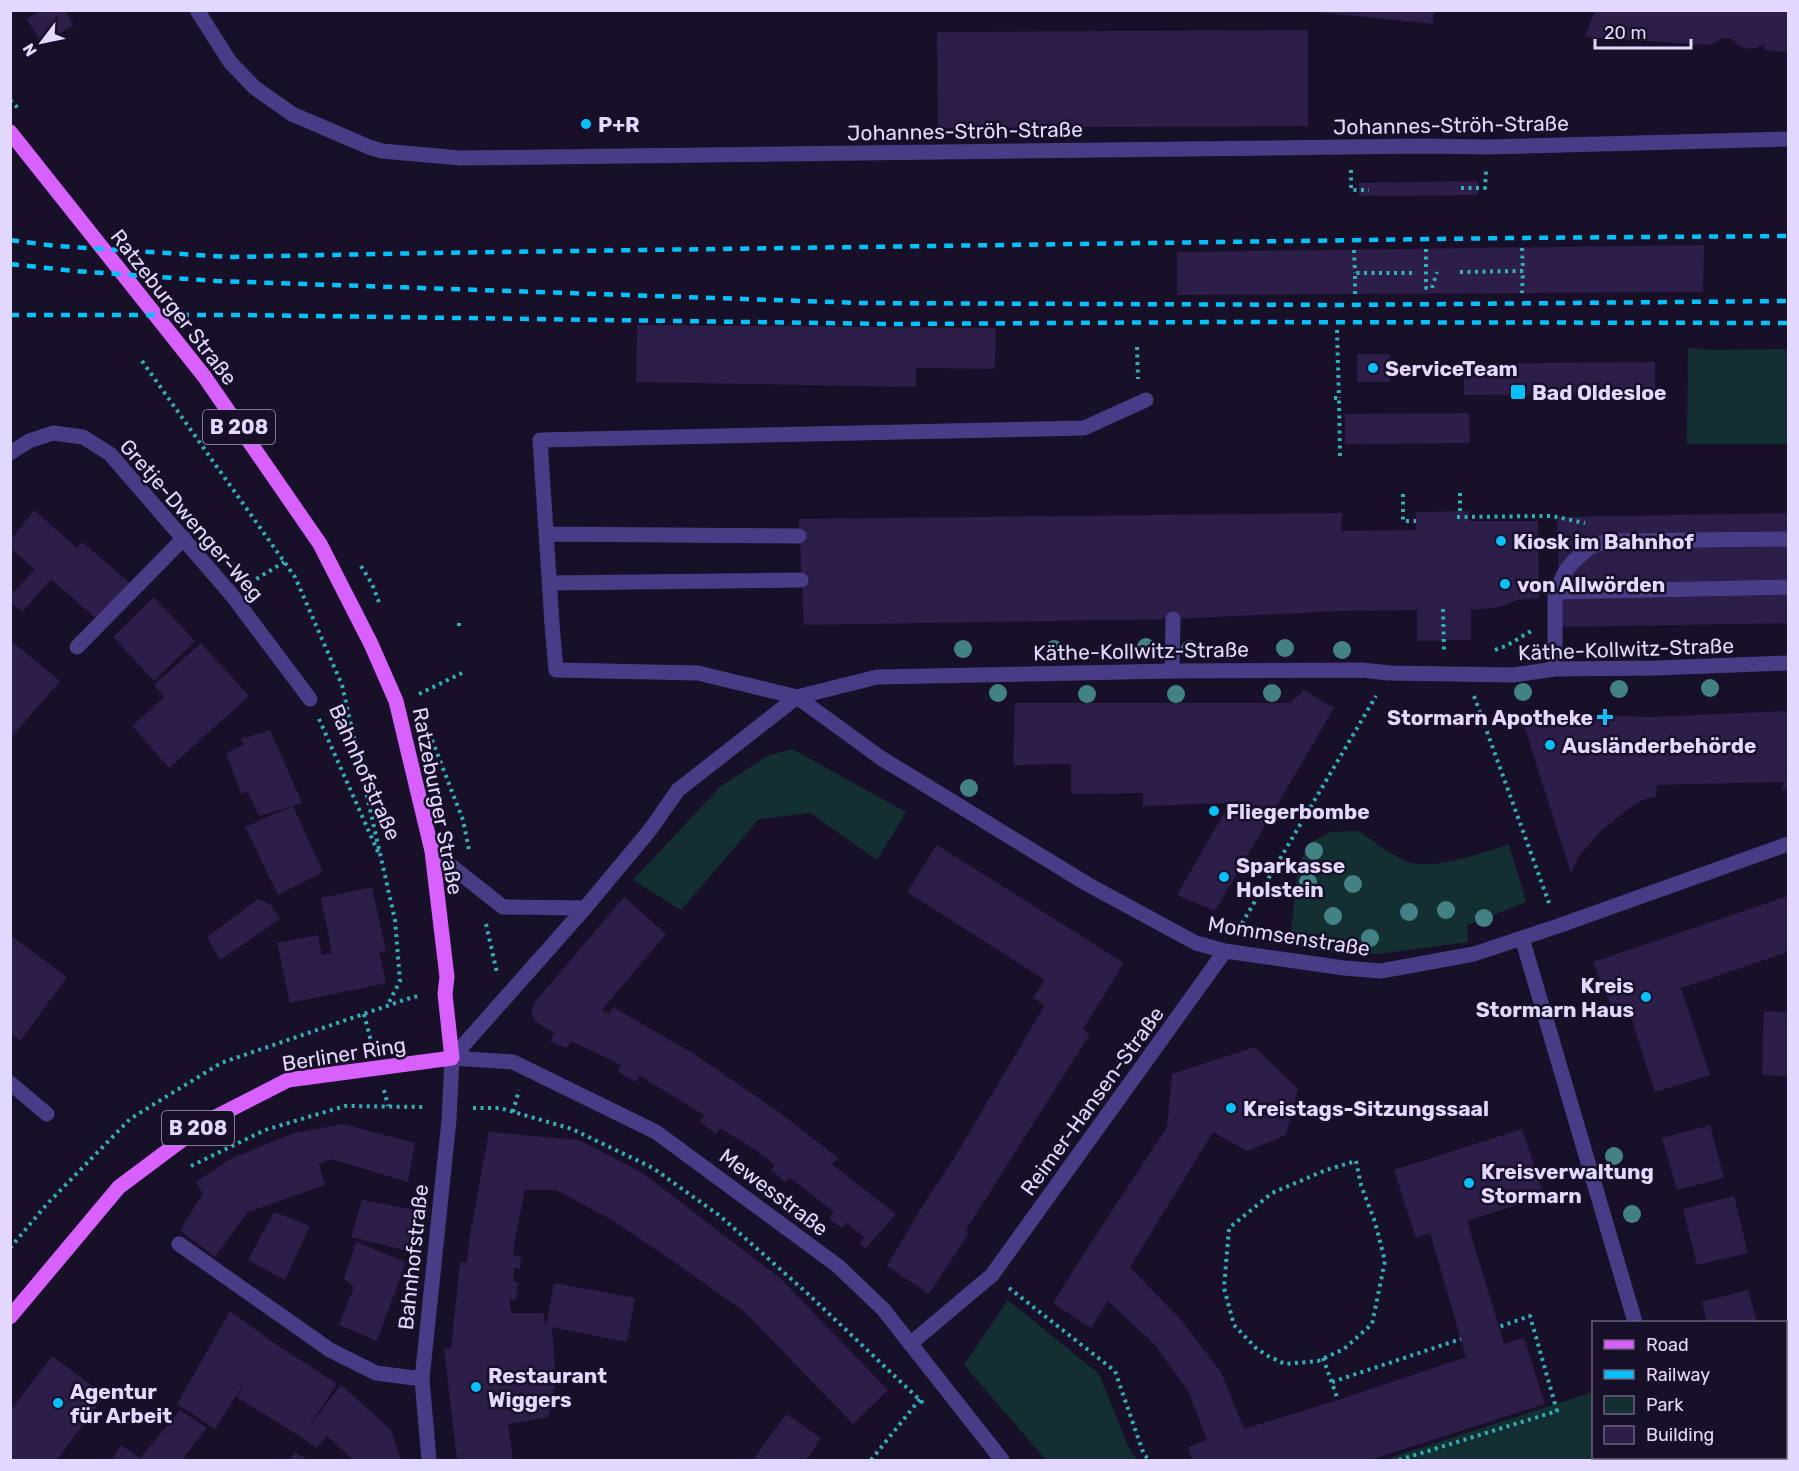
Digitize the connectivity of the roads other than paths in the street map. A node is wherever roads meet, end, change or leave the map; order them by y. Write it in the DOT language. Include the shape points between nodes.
graph roads {
  1 [pos="197,10"];
  2 [pos="10,132"];
  3 [pos="1788,139"];
  4 [pos="1146,400"];
  5 [pos="10,453"];
  6 [pos="546,534"];
  7 [pos="799,536"];
  8 [pos="184,538"];
  9 [pos="1788,539"];
  10 [pos="801,580"];
  11 [pos="550,583"];
  12 [pos="1788,587"];
  13 [pos="1555,591"];
  14 [pos="1173,619"];
  15 [pos="77,647"];
  16 [pos="1788,663"];
  17 [pos="1556,669"];
  18 [pos="1172,671"];
  19 [pos="797,697"];
  20 [pos="310,699"];
  21 [pos="1788,844"];
  22 [pos="432,851"];
  23 [pos="585,908"];
  24 [pos="1522,938"];
  25 [pos="1225,951"];
  26 [pos="452,1058"];
  27 [pos="10,1083"];
  28 [pos="47,1114"];
  29 [pos="179,1244"];
  30 [pos="10,1317"];
  31 [pos="1634,1321"];
  32 [pos="910,1344"];
  33 [pos="422,1379"];
  34 [pos="429,1461"];
  35 [pos="1002,1461"];
  1 -- 3 [label="street, Johannes-Ströh-Straße" via="230,62 255,88 292,114 382,151 460,158 1486,147"];
  2 -- 22 [label="main road, Ratzeburger Straße / B 208" via="204,376 320,544 396,701"];
  4 -- 6 [label="street" via="1084,428 540,440"];
  5 -- 8 [label="street, Gretje-Dwenger-Weg" via="53,433 83,437 110,454"];
  6 -- 7 [label="street"];
  6 -- 11 [label="street"];
  8 -- 15 [label="street"];
  8 -- 20 [label="street, Gretje-Dwenger-Weg"];
  9 -- 13 [label="street" via="1607,542 1590,547 1574,561"];
  10 -- 11 [label="street"];
  11 -- 19 [label="street" via="556,670 698,674"];
  12 -- 13 [label="street"];
  13 -- 17 [label="street"];
  14 -- 18 [label="street"];
  16 -- 17 [label="street, Käthe-Kollwitz-Straße"];
  17 -- 18 [label="street, Käthe-Kollwitz-Straße" via="1513,675 1362,670"];
  18 -- 19 [label="street, Käthe-Kollwitz-Straße" via="877,677"];
  19 -- 23 [label="street, Käthe-Kollwitz-Straße" via="678,790"];
  19 -- 25 [label="street, Mommsenstraße" via="881,758 1088,884 1196,943"];
  21 -- 24 [label="street, Mommsenstraße"];
  22 -- 23 [label="street" via="503,907"];
  22 -- 26 [label="main road, Ratzeburger Straße / B 208"];
  23 -- 26 [label="street, Käthe-Kollwitz-Straße"];
  24 -- 25 [label="street, Mommsenstraße" via="1474,954 1381,972"];
  24 -- 31 [label="street"];
  25 -- 32 [label="street, Reimer-Hansen-Straße" via="992,1275"];
  26 -- 30 [label="main road, Berliner Ring / B 208" via="288,1080 206,1122 119,1187"];
  26 -- 32 [label="street, Mewesstraße" via="513,1062 656,1132 838,1266 883,1308"];
  26 -- 33 [label="street, Bahnhofstraße"];
  27 -- 28 [label="street"];
  29 -- 33 [label="street" via="330,1350 376,1373"];
  32 -- 35 [label="street, Mewesstraße"];
  33 -- 34 [label="street, Bahnhofstraße"];
}
